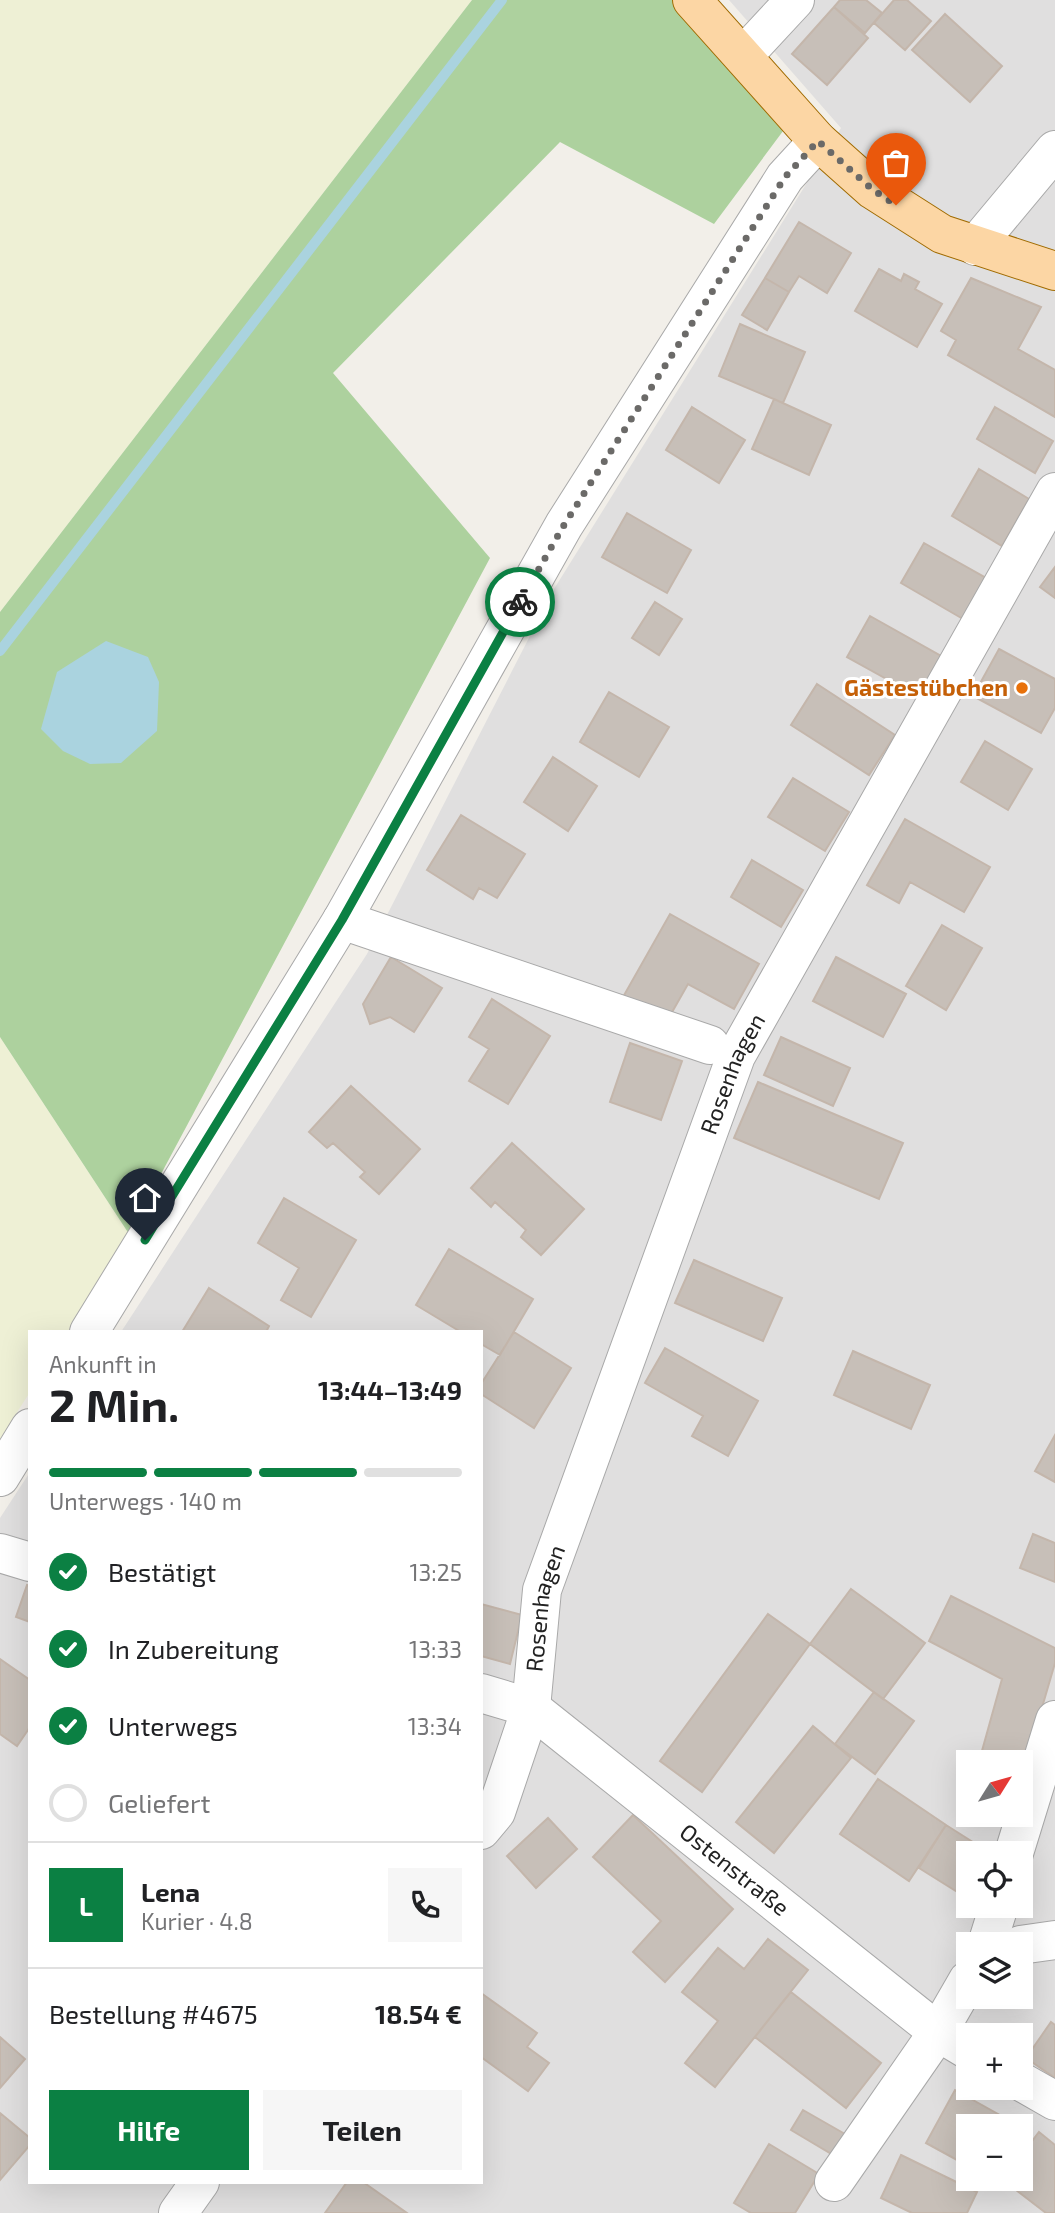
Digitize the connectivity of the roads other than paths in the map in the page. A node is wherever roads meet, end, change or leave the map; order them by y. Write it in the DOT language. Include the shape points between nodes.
graph roads {
  1 [pos="692,0"];
  2 [pos="795,0"];
  3 [pos="743,56"];
  4 [pos="818,141"];
  5 [pos="1055,150"];
  6 [pos="975,246"];
  7 [pos="1055,271"];
  8 [pos="1055,492"];
  9 [pos="342,920"];
  10 [pos="710,1045"];
  11 [pos="90,1330"];
  12 [pos="28,1431"];
  13 [pos="0,1477"];
  14 [pos="0,1553"];
  15 [pos="28,1561"];
  16 [pos="483,1694"];
  17 [pos="531,1708"];
  18 [pos="1055,1720"];
  19 [pos="483,1828"];
  20 [pos="1018,1841"];
  21 [pos="1055,1940"];
  22 [pos="1033,1943"];
  23 [pos="961,2009"];
  24 [pos="953,2041"];
  25 [pos="1033,2088"];
  26 [pos="1055,2101"];
  27 [pos="834,2182"];
  28 [pos="199,2184"];
  29 [pos="178,2213"];
  1 -- 3 [label="main road"];
  2 -- 3 [label="street"];
  3 -- 4 [label="main road"];
  4 -- 6 [label="main road" via="873,190 942,234"];
  4 -- 9 [label="street" via="785,177 564,525"];
  5 -- 6 [label="street"];
  6 -- 7 [label="main road"];
  8 -- 17 [label="street, Rosenhagen" via="736,1056 541,1590"];
  9 -- 10 [label="street"];
  9 -- 11 [label="street"];
  12 -- 13 [label="street"];
  14 -- 15 [label="street"];
  16 -- 17 [label="street"];
  17 -- 19 [label="street, Rosenhagen" via="496,1812"];
  17 -- 24 [label="street, Ostenstraße"];
  18 -- 20 [label="street"];
  21 -- 22 [label="street"];
  23 -- 24 [label="street"];
  24 -- 27 [label="street"];
  25 -- 26 [label="street"];
  28 -- 29 [label="street"];
}
